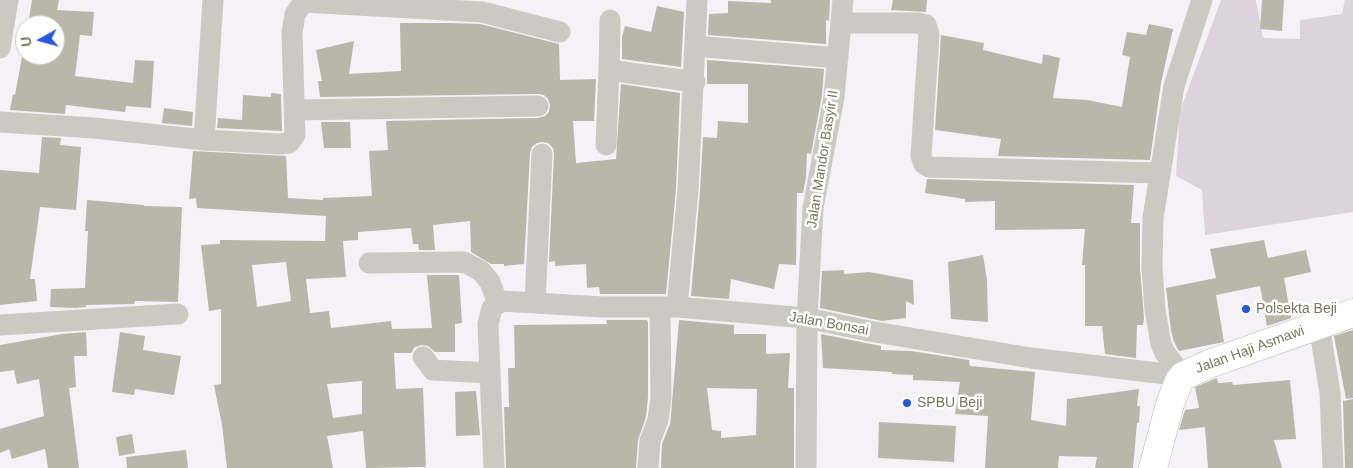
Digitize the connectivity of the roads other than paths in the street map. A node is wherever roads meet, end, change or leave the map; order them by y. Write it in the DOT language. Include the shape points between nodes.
graph roads {
  1 [pos="8,0"];
  2 [pos="213,0"];
  3 [pos="698,0"];
  4 [pos="843,0"];
  5 [pos="1202,0"];
  6 [pos="304,1"];
  7 [pos="610,20"];
  8 [pos="841,23"];
  9 [pos="560,32"];
  10 [pos="695,46"];
  11 [pos="0,48"];
  12 [pos="838,58"];
  13 [pos="608,70"];
  14 [pos="695,82"];
  15 [pos="538,106"];
  16 [pos="295,110"];
  17 [pos="0,122"];
  18 [pos="204,140"];
  19 [pos="606,145"];
  20 [pos="542,154"];
  21 [pos="1159,173"];
  22 [pos="369,263"];
  23 [pos="535,303"];
  24 [pos="498,304"];
  25 [pos="668,307"];
  26 [pos="1353,313"];
  27 [pos="178,314"];
  28 [pos="808,318"];
  29 [pos="0,325"];
  30 [pos="1319,325"];
  31 [pos="423,357"];
  32 [pos="489,373"];
  33 [pos="1183,376"];
  34 [pos="494,468"];
  35 [pos="648,468"];
  36 [pos="806,468"];
  37 [pos="1152,468"];
  38 [pos="1333,468"];
  1 -- 11 [label="street"];
  2 -- 18 [label="street"];
  3 -- 10 [label="street"];
  4 -- 8 [label="street, Jalan Mandor Basyir II"];
  5 -- 21 [label="street" via="1174,86"];
  6 -- 9 [label="street" via="482,12"];
  6 -- 16 [label="street" via="295,14 292,32"];
  7 -- 13 [label="street"];
  8 -- 12 [label="street, Jalan Mandor Basyir II"];
  8 -- 21 [label="street" via="926,25 921,156 929,167"];
  10 -- 12 [label="street"];
  10 -- 14 [label="street"];
  12 -- 28 [label="street, Jalan Mandor Basyir II" via="813,208"];
  13 -- 14 [label="street"];
  13 -- 19 [label="street"];
  14 -- 25 [label="street" via="688,190"];
  15 -- 16 [label="street"];
  16 -- 18 [label="street" via="295,135 289,143"];
  17 -- 18 [label="street"];
  20 -- 23 [label="street"];
  21 -- 33 [label="street" via="1151,244 1155,310 1161,344"];
  22 -- 24 [label="street" via="464,262 481,271 490,282"];
  23 -- 24 [label="street, Jalan Bonsai" via="501,301"];
  23 -- 25 [label="street, Jalan Bonsai"];
  24 -- 32 [label="street" via="492,308 488,324"];
  25 -- 28 [label="street, Jalan Bonsai"];
  25 -- 35 [label="street" via="661,398 658,420 650,441"];
  26 -- 30 [label="street, Jalan Haji Asmawi"];
  27 -- 29 [label="street"];
  28 -- 33 [label="street, Jalan Bonsai" via="1031,358"];
  28 -- 36 [label="street, Jalan Mandor Basyir II"];
  30 -- 33 [label="street, Jalan Haji Asmawi"];
  30 -- 38 [label="street" via="1330,393"];
  31 -- 32 [label="street" via="433,370"];
  32 -- 34 [label="street"];
  33 -- 37 [label="street, Jalan Haji Asmawi" via="1170,404"];
}
